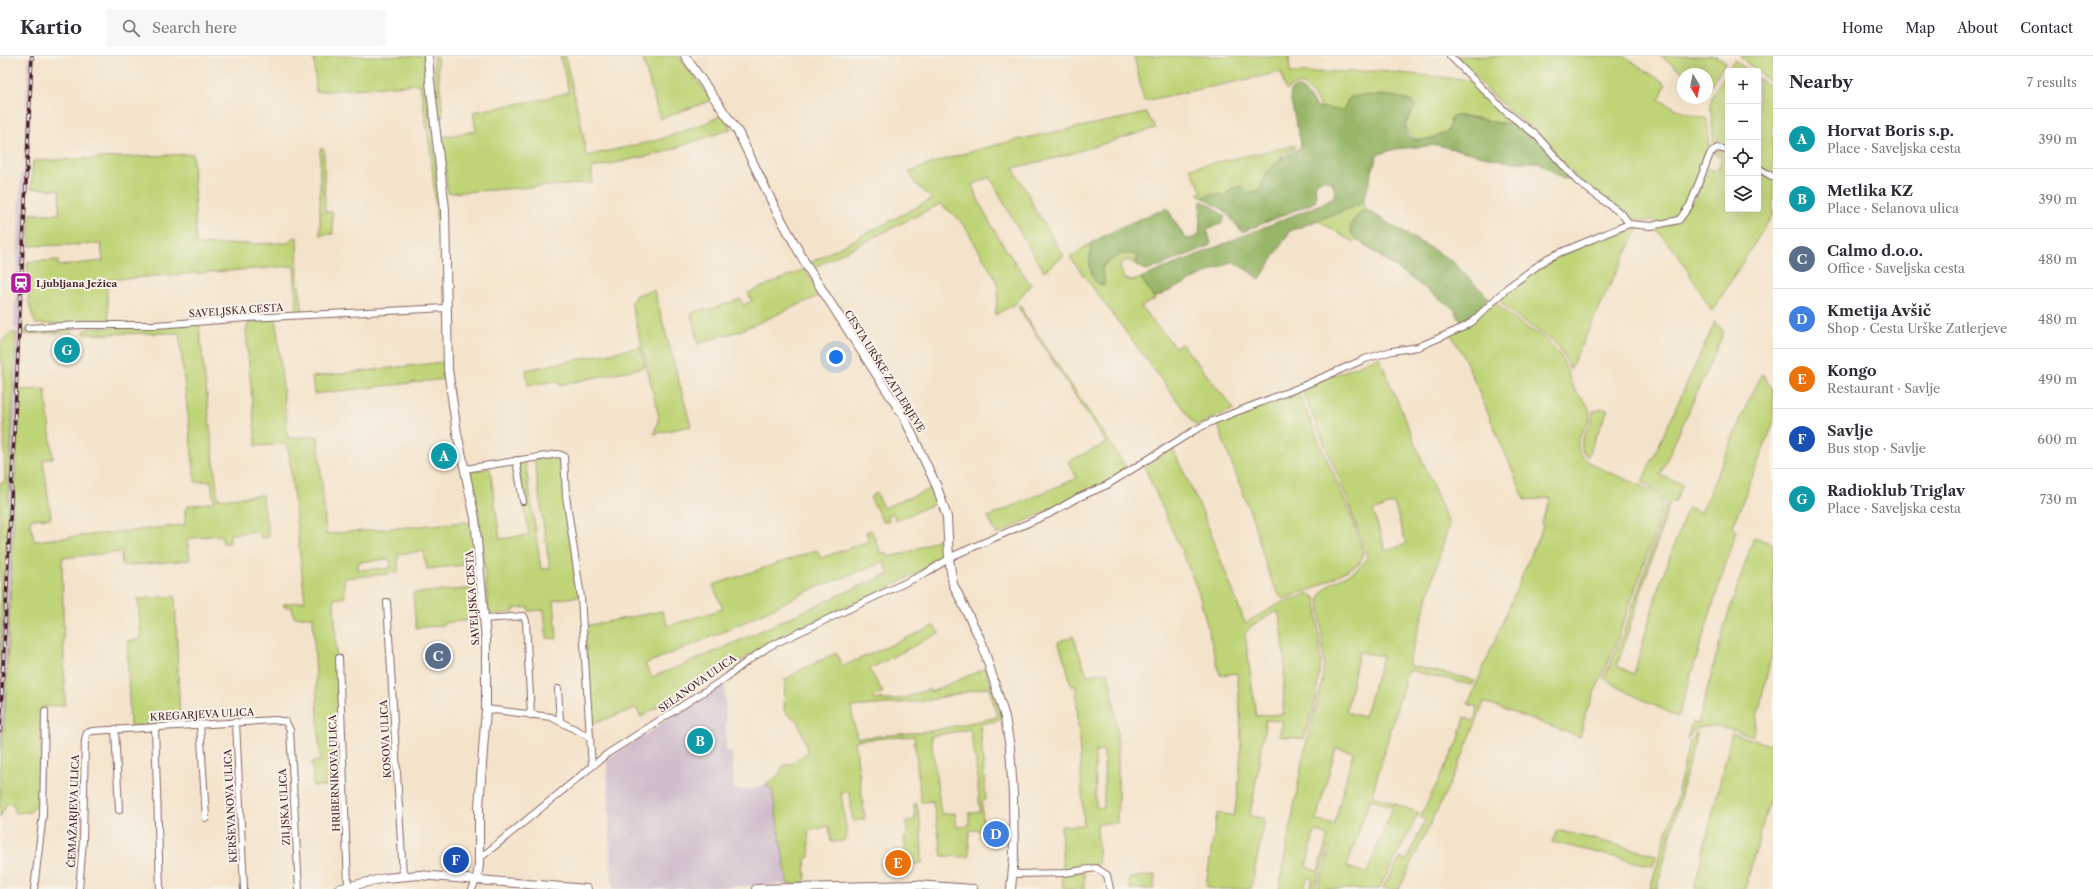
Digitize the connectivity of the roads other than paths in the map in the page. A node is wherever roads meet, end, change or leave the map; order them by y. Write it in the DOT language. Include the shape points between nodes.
graph roads {
  1 [pos="428,56"];
  2 [pos="685,56"];
  3 [pos="1450,56"];
  4 [pos="1725,149"];
  5 [pos="1761,170"];
  6 [pos="1773,177"];
  7 [pos="1629,224"];
  8 [pos="446,308"];
  9 [pos="28,328"];
  10 [pos="516,460"];
  11 [pos="465,468"];
  12 [pos="523,501"];
  13 [pos="949,558"];
  14 [pos="387,602"];
  15 [pos="484,619"];
  16 [pos="339,658"];
  17 [pos="558,689"];
  18 [pos="486,709"];
  19 [pos="45,711"];
  20 [pos="531,715"];
  21 [pos="560,721"];
  22 [pos="236,722"];
  23 [pos="200,724"];
  24 [pos="288,724"];
  25 [pos="155,727"];
  26 [pos="115,729"];
  27 [pos="87,733"];
  28 [pos="590,737"];
  29 [pos="592,766"];
  30 [pos="119,810"];
  31 [pos="206,818"];
  32 [pos="479,859"];
  33 [pos="1013,874"];
  34 [pos="403,876"];
  35 [pos="477,879"];
  36 [pos="348,886"];
  37 [pos="34,889"];
  38 [pos="79,889"];
  39 [pos="160,889"];
  40 [pos="244,889"];
  41 [pos="299,889"];
  42 [pos="338,889"];
  43 [pos="472,889"];
  44 [pos="587,889"];
  45 [pos="756,889"];
  46 [pos="973,889"];
  47 [pos="1011,889"];
  48 [pos="1110,889"];
  1 -- 8 [label="street, SAVELJSKA CESTA" via="444,202"];
  2 -- 13 [label="street, CESTA URŠKE ZATLERJEVE" via="738,132 808,268 877,373 917,442 947,517"];
  3 -- 7 [label="street" via="1506,112 1536,135 1578,182 1622,214"];
  4 -- 7 [label="street" via="1717,148 1710,154 1690,205 1679,220 1651,226"];
  5 -- 6 [label="street"];
  7 -- 13 [label="street, SELANOVA ULICA" via="1548,258 1507,288 1472,322 1462,328 1418,347 1365,359 1213,421 1107,485 1077,498 1050,514"];
  8 -- 9 [label="street, SAVELJSKA CESTA" via="156,325"];
  8 -- 11 [label="street, SAVELJSKA CESTA" via="451,396"];
  10 -- 11 [label="street"];
  10 -- 12 [label="street"];
  10 -- 28 [label="street" via="558,454 564,456 566,496 582,604"];
  11 -- 15 [label="street, SAVELJSKA CESTA" via="475,518"];
  13 -- 29 [label="street, SELANOVA ULICA" via="924,574 770,646 727,678"];
  13 -- 33 [label="street, CESTA URŠKE ZATLERJEVE" via="953,584 982,644 1005,717 1012,770"];
  14 -- 34 [label="street, KOSOVA ULICA"];
  15 -- 18 [label="street, SAVELJSKA CESTA"];
  15 -- 20 [label="street" via="524,616"];
  16 -- 36 [label="street, HRIBERNIKOVA ULICA"];
  17 -- 21 [label="street"];
  18 -- 20 [label="street"];
  18 -- 32 [label="street, SAVELJSKA CESTA" via="479,807"];
  19 -- 37 [label="street" via="43,814"];
  20 -- 21 [label="street" via="551,717"];
  21 -- 28 [label="street"];
  22 -- 23 [label="street, KREGARJEVA ULICA"];
  22 -- 24 [label="street, KREGARJEVA ULICA" via="281,720"];
  22 -- 40 [label="street, KERŠEVANOVA ULICA"];
  23 -- 25 [label="street, KREGARJEVA ULICA"];
  23 -- 31 [label="street"];
  24 -- 41 [label="street, ZILJSKA ULICA"];
  25 -- 26 [label="street, KREGARJEVA ULICA"];
  25 -- 39 [label="street"];
  26 -- 27 [label="street, KREGARJEVA ULICA"];
  26 -- 30 [label="street"];
  27 -- 38 [label="street, ČEMAŽARJEVA ULICA"];
  28 -- 29 [label="street"];
  29 -- 32 [label="street, SELANOVA ULICA"];
  32 -- 35 [label="street, SAVELJSKA CESTA"];
  33 -- 47 [label="street, CESTA URŠKE ZATLERJEVE"];
  33 -- 48 [label="street" via="1064,873 1096,868 1107,875"];
  34 -- 35 [label="street"];
  34 -- 36 [label="street"];
  35 -- 43 [label="street, SAVELJSKA CESTA"];
  35 -- 44 [label="street"];
  36 -- 42 [label="street"];
  45 -- 46 [label="street" via="915,885"];
}
